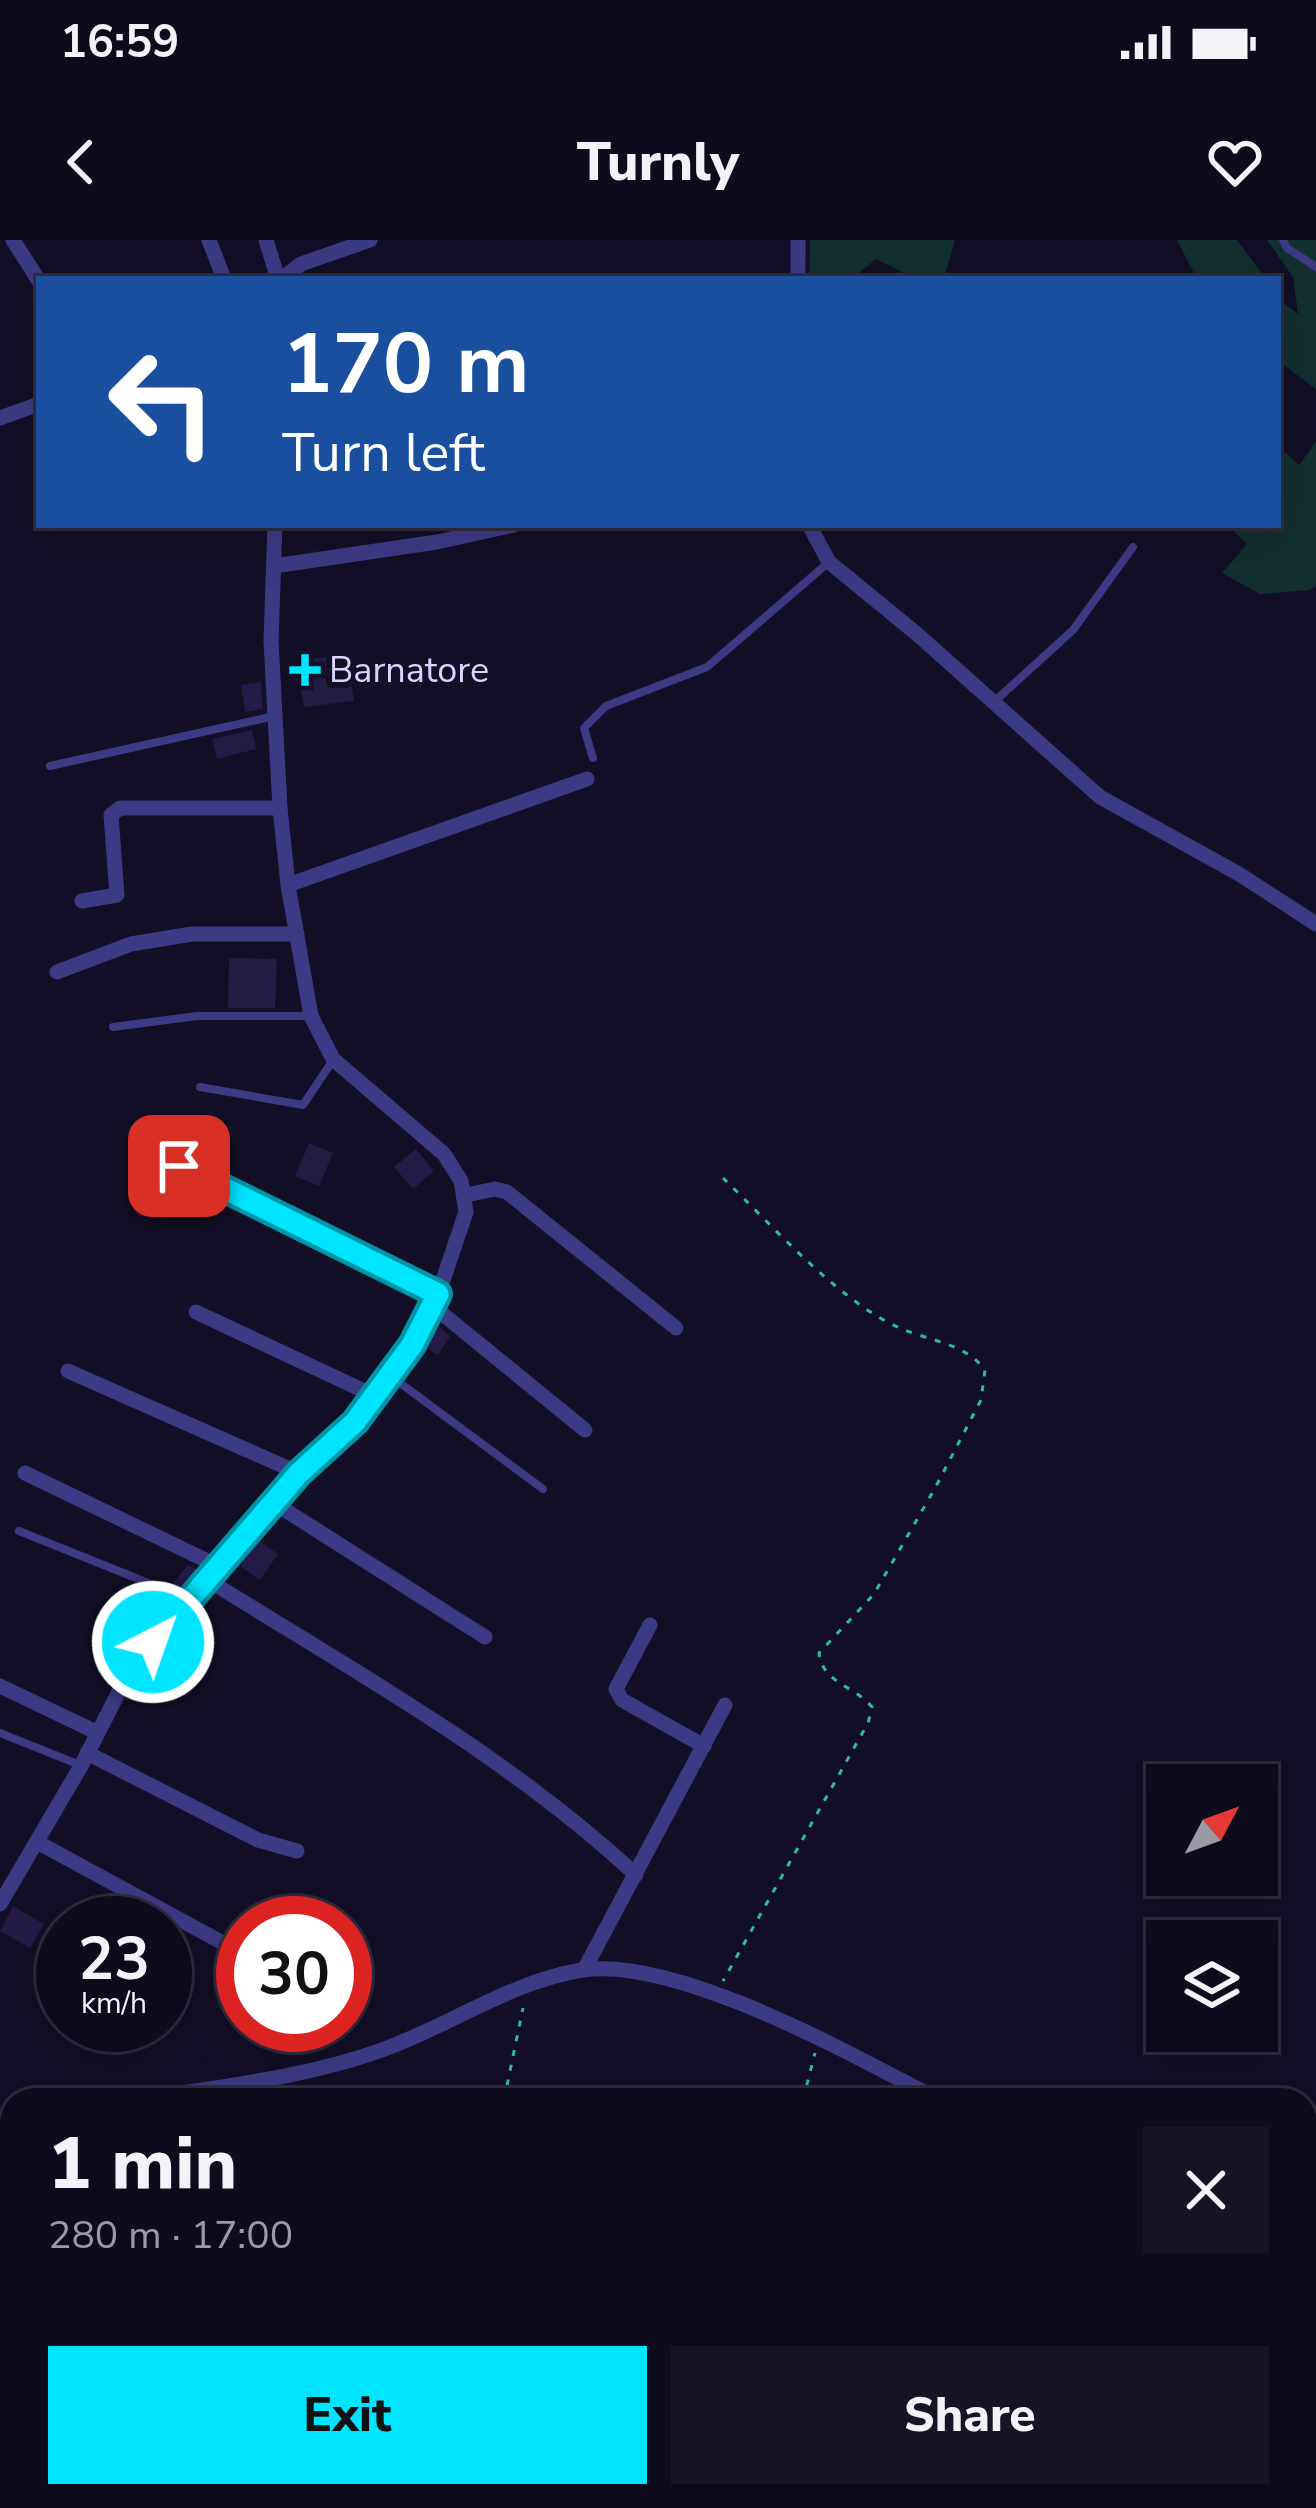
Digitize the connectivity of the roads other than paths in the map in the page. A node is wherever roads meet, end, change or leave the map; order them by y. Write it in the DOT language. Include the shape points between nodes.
graph roads {
  1 [pos="13,240"];
  2 [pos="209,240"];
  3 [pos="266,240"];
  4 [pos="370,240"];
  5 [pos="798,240"];
  6 [pos="1283,240"];
  7 [pos="1316,267"];
  8 [pos="36,276"];
  9 [pos="223,276"];
  10 [pos="282,276"];
  11 [pos="287,276"];
  12 [pos="799,276"];
  13 [pos="36,405"];
  14 [pos="0,418"];
  15 [pos="275,528"];
  16 [pos="500,528"];
  17 [pos="811,528"];
  18 [pos="1133,547"];
  19 [pos="829,562"];
  20 [pos="274,566"];
  21 [pos="995,701"];
  22 [pos="275,716"];
  23 [pos="593,758"];
  24 [pos="50,766"];
  25 [pos="587,779"];
  26 [pos="280,808"];
  27 [pos="288,885"];
  28 [pos="82,901"];
  29 [pos="1316,924"];
  30 [pos="297,934"];
  31 [pos="57,972"];
  32 [pos="311,1016"];
  33 [pos="113,1027"];
  34 [pos="333,1059"];
  35 [pos="200,1087"];
  36 [pos="179,1166"];
  37 [pos="466,1195"];
  38 [pos="436,1300"];
  39 [pos="196,1312"];
  40 [pos="676,1328"];
  41 [pos="68,1371"];
  42 [pos="391,1376"];
  43 [pos="375,1396"];
  44 [pos="585,1430"];
  45 [pos="25,1473"];
  46 [pos="299,1473"];
  47 [pos="543,1489"];
  48 [pos="274,1503"];
  49 [pos="20,1531"];
  50 [pos="214,1574"];
  51 [pos="190,1600"];
  52 [pos="650,1625"];
  53 [pos="485,1637"];
  54 [pos="0,1686"];
  55 [pos="724,1705"];
  56 [pos="96,1732"];
  57 [pos="0,1733"];
  58 [pos="704,1746"];
  59 [pos="84,1759"];
  60 [pos="37,1842"];
  61 [pos="297,1851"];
  62 [pos="636,1875"];
  63 [pos="0,1904"];
  64 [pos="216,1939"];
  65 [pos="584,1970"];
  66 [pos="204,2088"];
  67 [pos="915,2088"];
  1 -- 8 [label="street"];
  2 -- 9 [label="street"];
  3 -- 10 [label="street"];
  4 -- 11 [label="street"];
  5 -- 12 [label="street"];
  6 -- 7 [label="lane"];
  13 -- 14 [label="street"];
  15 -- 20 [label="street"];
  16 -- 20 [label="street"];
  17 -- 19 [label="street"];
  18 -- 21 [label="lane" via="1073,630"];
  19 -- 21 [label="street"];
  19 -- 23 [label="lane" via="707,667 606,706 584,728"];
  20 -- 22 [label="street"];
  21 -- 29 [label="street" via="1100,797"];
  22 -- 24 [label="lane"];
  22 -- 26 [label="street"];
  25 -- 27 [label="street"];
  26 -- 27 [label="street"];
  26 -- 28 [label="street" via="120,808 111,815 117,895"];
  27 -- 30 [label="street"];
  30 -- 31 [label="street" via="192,934 131,944"];
  30 -- 32 [label="street"];
  32 -- 33 [label="lane" via="197,1016"];
  32 -- 34 [label="street"];
  34 -- 35 [label="lane" via="303,1105"];
  34 -- 37 [label="street" via="444,1154"];
  36 -- 38 [label="street"];
  37 -- 38 [label="street"];
  37 -- 40 [label="street" via="508,1192"];
  38 -- 42 [label="street"];
  38 -- 44 [label="street"];
  39 -- 43 [label="street"];
  41 -- 46 [label="street"];
  42 -- 43 [label="street"];
  42 -- 47 [label="lane"];
  43 -- 46 [label="street"];
  45 -- 50 [label="street"];
  46 -- 48 [label="street"];
  48 -- 50 [label="street"];
  48 -- 53 [label="street"];
  49 -- 51 [label="lane"];
  50 -- 51 [label="street"];
  50 -- 62 [label="street" via="457,1735"];
  51 -- 56 [label="street" via="127,1676"];
  52 -- 58 [label="street" via="616,1689"];
  54 -- 56 [label="street"];
  55 -- 58 [label="street"];
  56 -- 59 [label="street"];
  57 -- 59 [label="lane"];
  58 -- 62 [label="street"];
  59 -- 60 [label="street"];
  59 -- 61 [label="street"];
  60 -- 63 [label="street"];
  60 -- 64 [label="street"];
  62 -- 65 [label="street"];
  65 -- 66 [label="street" via="527,1983 380,2051"];
  65 -- 67 [label="street" via="717,1993"];
}
